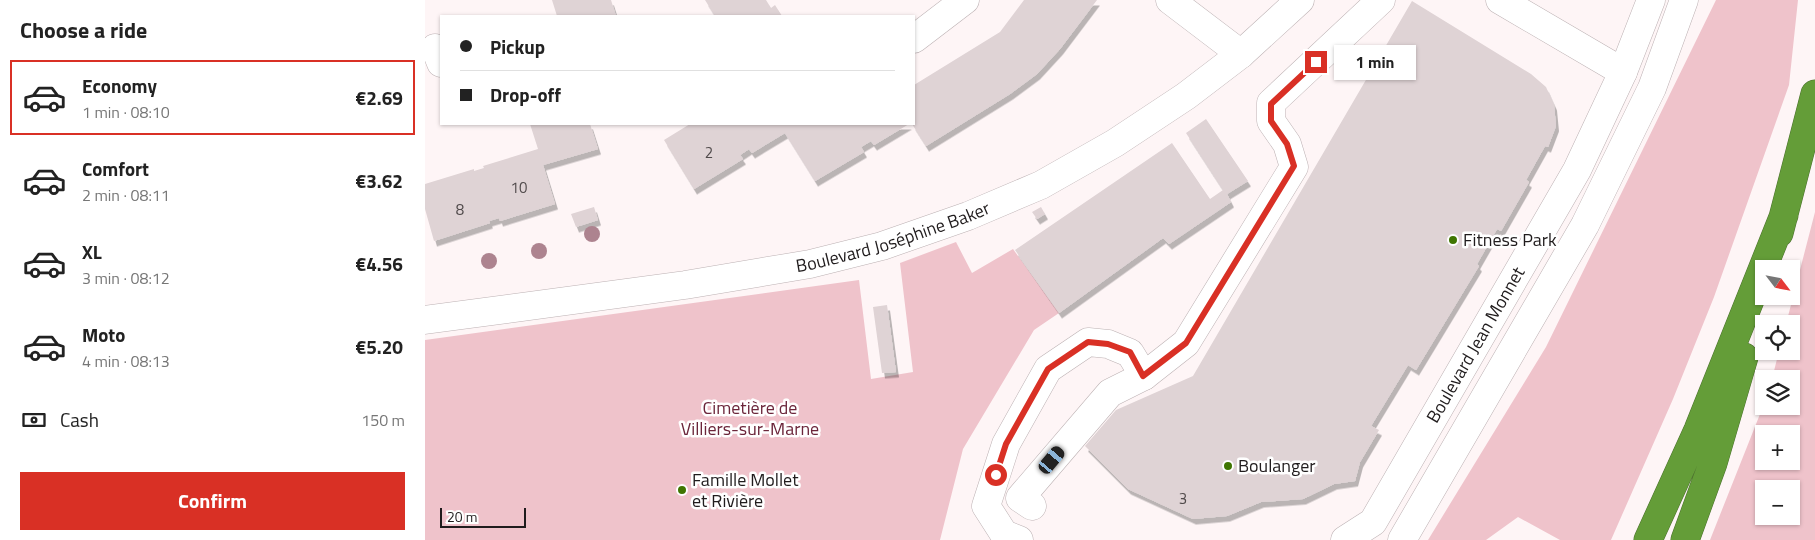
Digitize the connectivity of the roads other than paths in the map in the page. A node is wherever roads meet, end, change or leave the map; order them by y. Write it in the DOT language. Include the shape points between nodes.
graph roads {
  1 [pos="965,0"];
  2 [pos="1170,0"];
  3 [pos="1300,0"];
  4 [pos="1381,0"];
  5 [pos="1500,0"];
  6 [pos="1651,0"];
  7 [pos="1684,0"];
  8 [pos="915,38"];
  9 [pos="1241,54"];
  10 [pos="1623,72"];
  11 [pos="1815,94"];
  12 [pos="1784,215"];
  13 [pos="1772,260"];
  14 [pos="1759,305"];
  15 [pos="425,320"];
  16 [pos="1143,376"];
  17 [pos="1032,506"];
  18 [pos="1019,540"];
  19 [pos="1345,540"];
  20 [pos="1402,540"];
  21 [pos="1648,540"];
  22 [pos="1685,540"];
  1 -- 8 [label="street"];
  2 -- 9 [label="street"];
  3 -- 9 [label="street, Boulevard Joséphine Baker"];
  4 -- 16 [label="street" via="1271,104 1271,121 1287,144 1294,166 1269,219 1193,346"];
  5 -- 10 [label="street"];
  6 -- 10 [label="street, Boulevard Jean Monnet"];
  7 -- 20 [label="street, Boulevard Jean Monnet" via="1652,88 1585,225"];
  9 -- 15 [label="street, Boulevard Joséphine Baker" via="1186,96 1115,143 1041,184 968,216 882,246 740,277"];
  10 -- 19 [label="street, Boulevard Jean Monnet" via="1577,170 1373,522"];
  11 -- 12 [label="highway"];
  12 -- 13 [label="highway"];
  12 -- 21 [label="highway" via="1698,430"];
  14 -- 22 [label="highway" via="1713,463"];
  16 -- 17 [label="street" via="1110,393 1063,446 1019,498"];
  16 -- 18 [label="street" via="1130,352 1108,344 1088,342 1048,369 1006,444 986,506 1004,534"];
}
